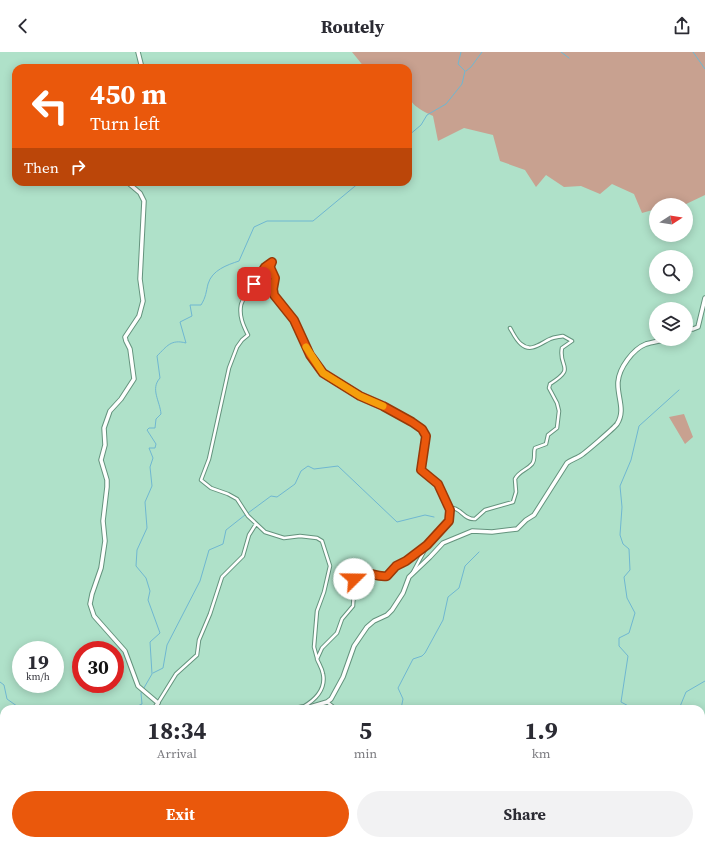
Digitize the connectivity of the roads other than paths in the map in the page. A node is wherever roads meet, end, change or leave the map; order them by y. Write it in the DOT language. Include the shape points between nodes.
graph roads {
  1 [pos="138,52"];
  2 [pos="141,64"];
  3 [pos="132,186"];
  4 [pos="705,298"];
  5 [pos="510,328"];
  6 [pos="693,329"];
  7 [pos="649,343"];
  8 [pos="450,510"];
  9 [pos="256,524"];
  10 [pos="427,545"];
  11 [pos="412,574"];
  12 [pos="317,659"];
  13 [pos="327,702"];
  14 [pos="158,703"];
  15 [pos="306,705"];
  16 [pos="317,705"];
  17 [pos="331,705"];
  1 -- 2 [label="main road"];
  3 -- 14 [label="main road" via="144,201 140,279 143,301 139,316 125,337 130,349 134,379 110,411 103,432 105,445 101,460 107,486 105,541 101,568 90,604 94,616 125,651 138,686"];
  4 -- 6 [label="main road" via="698,327"];
  5 -- 8 [label="street" via="520,343 526,347 532,348 551,338 563,336 572,341 562,348 565,370 549,388 559,411 557,428 548,435 546,444 535,448 532,465 515,478 516,492 513,502 485,510 475,519 468,518 456,508"];
  7 -- 11 [label="main road" via="639,348 621,371 618,383 621,414 617,424 581,456 567,463 534,515 517,529 472,531 445,541"];
  8 -- 9 [label="street" via="438,484 421,470 426,443 425,432 412,422 360,396 323,373 310,355 294,320 274,295 275,278 270,267 272,262 265,267 241,305 242,324 248,335 237,347 229,368 209,459 201,480 211,488 233,496"];
  8 -- 10 [label="street" via="449,521"];
  9 -- 12 [label="street" via="265,532 284,538 300,536 322,541 330,566 317,610 314,647"];
  9 -- 14 [label="street" via="249,535 243,556 222,576 199,640 197,655 176,674"];
  10 -- 11 [label="street"];
  10 -- 12 [label="street" via="396,566 387,576 361,572 356,574 353,606 342,618 337,633 322,648"];
  11 -- 13 [label="main road" via="392,610 367,627 354,646 343,677"];
  12 -- 15 [label="street" via="323,675 321,688 313,701"];
  13 -- 16 [label="main road"];
  13 -- 17 [label="street"];
}
